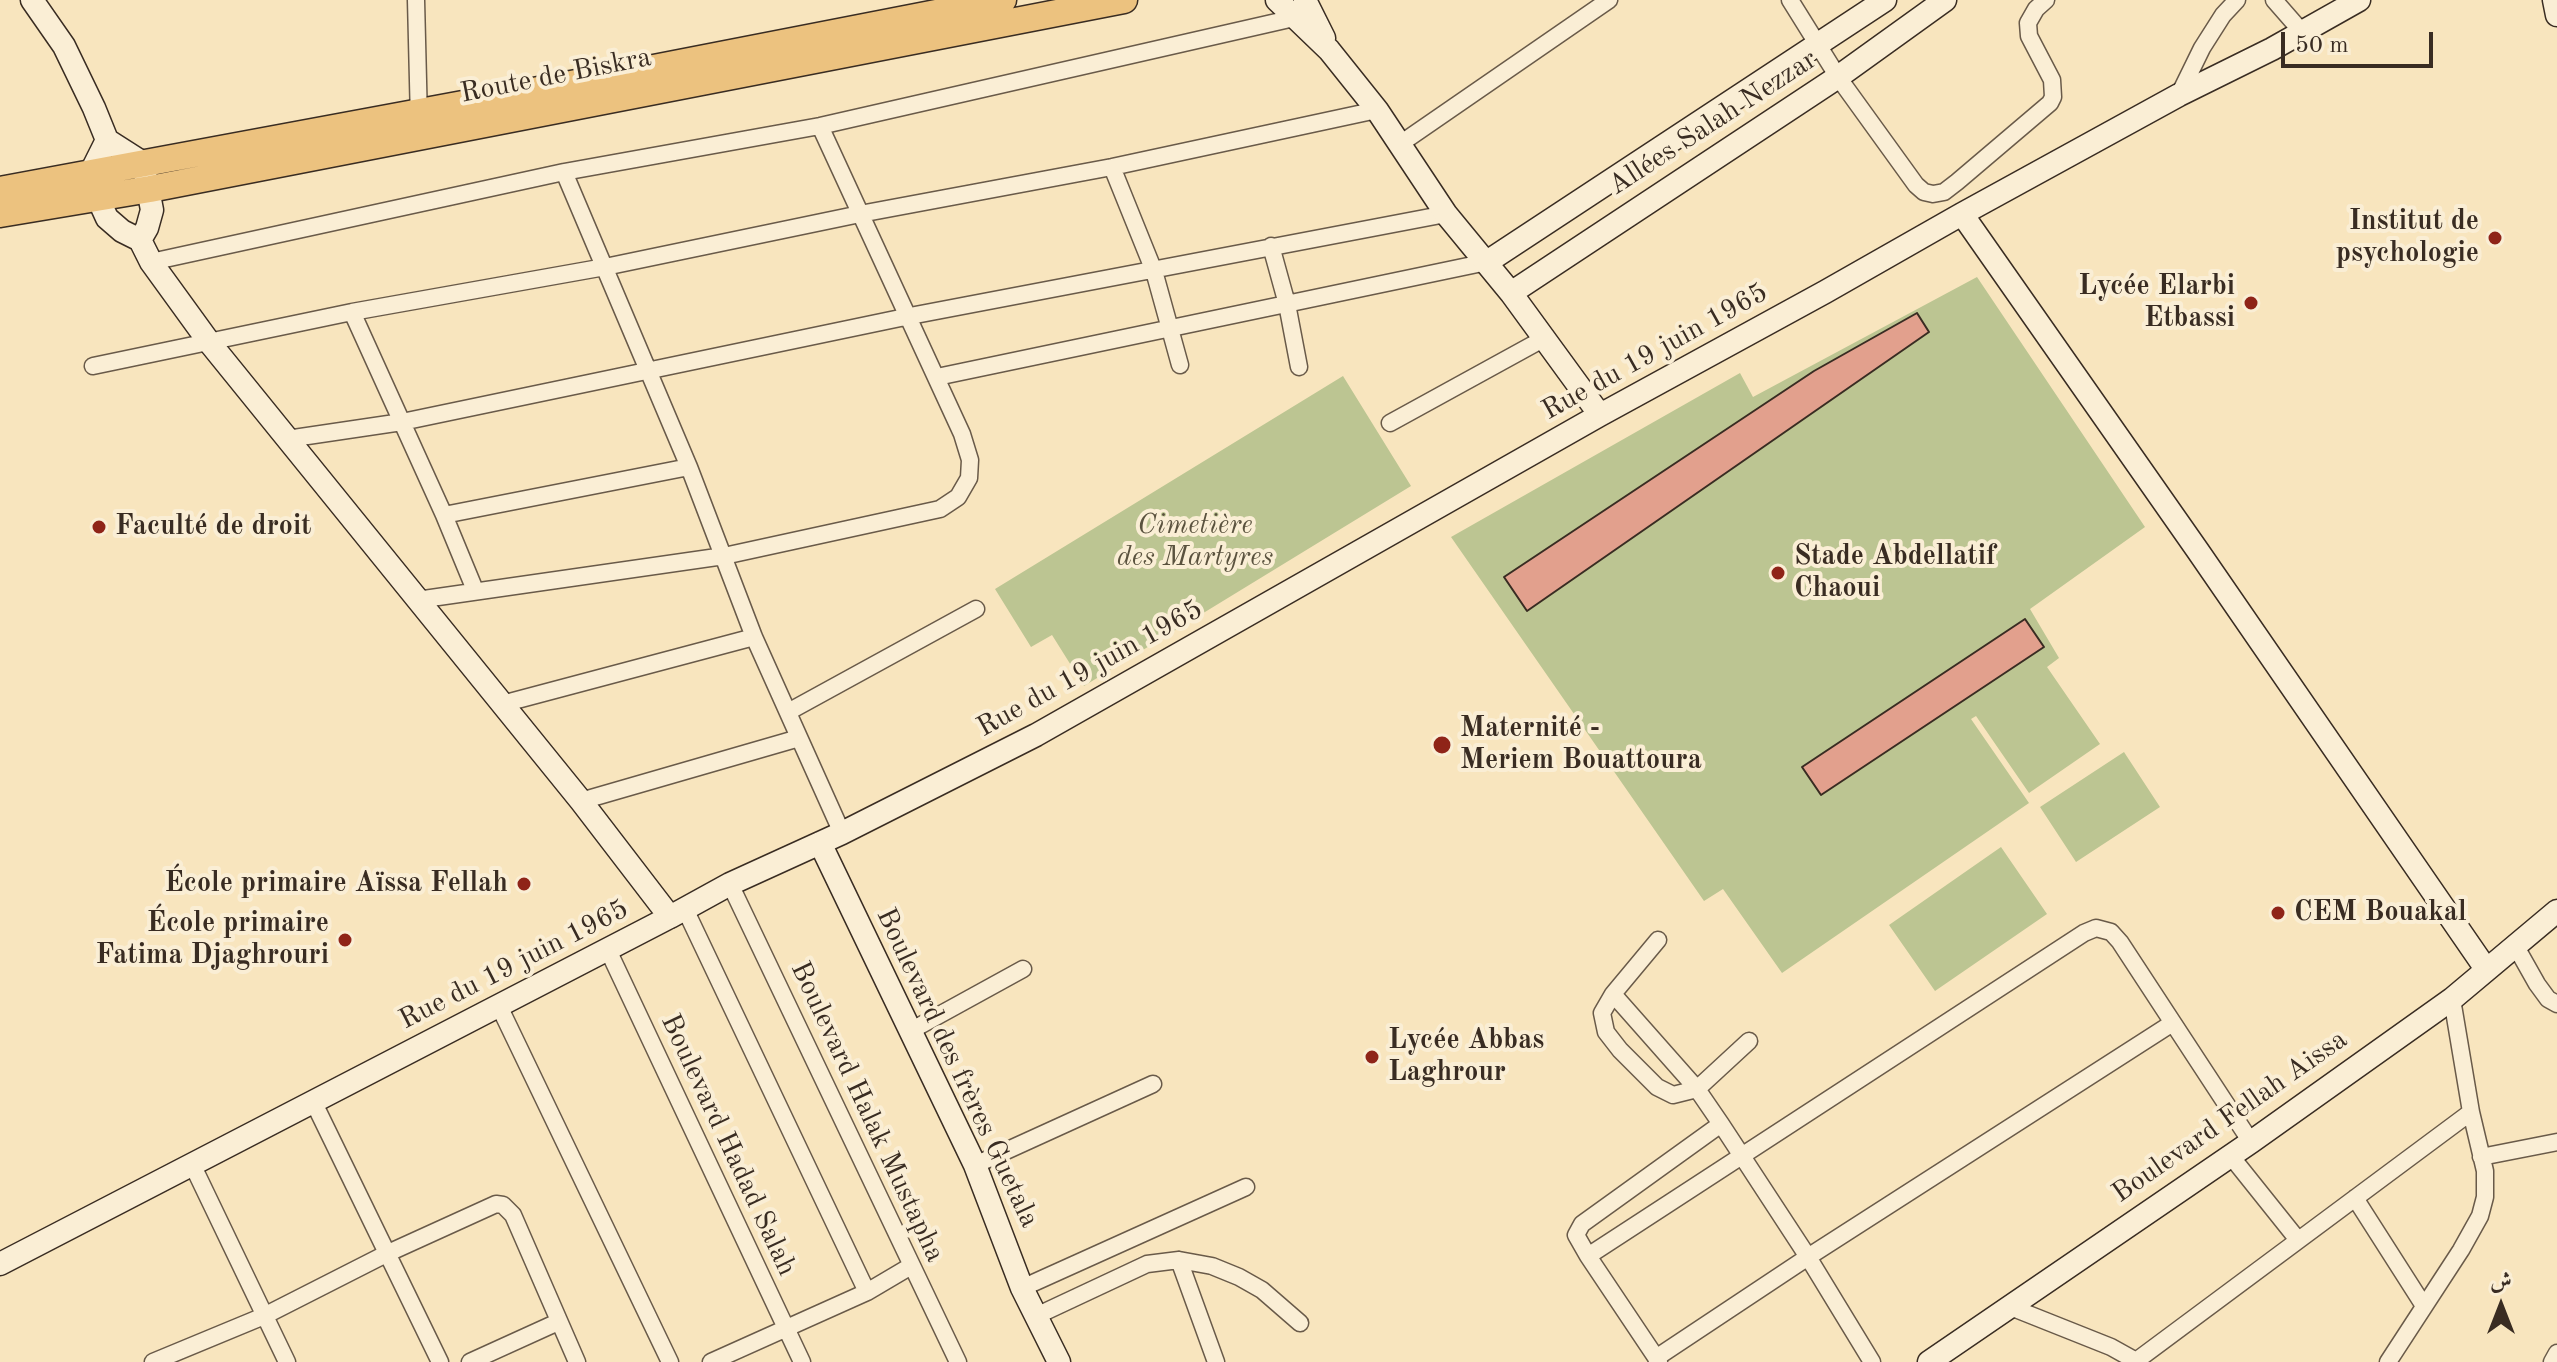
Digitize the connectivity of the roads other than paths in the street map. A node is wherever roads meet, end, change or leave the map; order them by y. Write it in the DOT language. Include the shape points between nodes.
graph roads {
  1 [pos="32,0"];
  2 [pos="416,0"];
  3 [pos="1003,0"];
  4 [pos="1124,0"];
  5 [pos="1277,0"];
  6 [pos="1609,0"];
  7 [pos="1790,0"];
  8 [pos="1885,0"];
  9 [pos="1945,0"];
  10 [pos="2046,0"];
  11 [pos="2237,0"];
  12 [pos="2274,0"];
  13 [pos="2359,0"];
  14 [pos="2554,0"];
  15 [pos="1299,9"];
  16 [pos="2557,15"];
  17 [pos="2302,32"];
  18 [pos="1819,45"];
  19 [pos="1838,77"];
  20 [pos="2179,95"];
  21 [pos="1377,110"];
  22 [pos="419,124"];
  23 [pos="820,126"];
  24 [pos="107,140"];
  25 [pos="1400,144"];
  26 [pos="143,163"];
  27 [pos="1112,167"];
  28 [pos="564,172"];
  29 [pos="94,184"];
  30 [pos="150,189"];
  31 [pos="0,190"];
  32 [pos="0,214"];
  33 [pos="860,214"];
  34 [pos="1446,214"];
  35 [pos="1962,214"];
  36 [pos="140,240"];
  37 [pos="1271,246"];
  38 [pos="151,262"];
  39 [pos="1487,262"];
  40 [pos="605,267"];
  41 [pos="1154,271"];
  42 [pos="1511,293"];
  43 [pos="1287,304"];
  44 [pos="352,312"];
  45 [pos="910,316"];
  46 [pos="1171,329"];
  47 [pos="1543,339"];
  48 [pos="209,342"];
  49 [pos="1180,365"];
  50 [pos="93,366"];
  51 [pos="1299,367"];
  52 [pos="646,370"];
  53 [pos="937,377"];
  54 [pos="1600,415"];
  55 [pos="402,422"];
  56 [pos="1390,423"];
  57 [pos="287,439"];
  58 [pos="689,467"];
  59 [pos="444,515"];
  60 [pos="724,556"];
  61 [pos="475,590"];
  62 [pos="417,600"];
  63 [pos="976,609"];
  64 [pos="754,637"];
  65 [pos="502,704"];
  66 [pos="788,712"];
  67 [pos="799,738"];
  68 [pos="581,801"];
  69 [pos="842,833"];
  70 [pos="820,843"];
  71 [pos="730,884"];
  72 [pos="2557,911"];
  73 [pos="678,913"];
  74 [pos="1658,940"];
  75 [pos="2515,945"];
  76 [pos="608,950"];
  77 [pos="1023,969"];
  78 [pos="2486,969"];
  79 [pos="1613,994"];
  80 [pos="2452,999"];
  81 [pos="2557,1004"];
  82 [pos="499,1006"];
  83 [pos="2171,1024"];
  84 [pos="912,1030"];
  85 [pos="1749,1041"];
  86 [pos="1153,1084"];
  87 [pos="1697,1089"];
  88 [pos="314,1103"];
  89 [pos="2471,1112"];
  90 [pos="1721,1124"];
  91 [pos="2251,1142"];
  92 [pos="2557,1142"];
  93 [pos="1743,1155"];
  94 [pos="2230,1155"];
  95 [pos="2481,1157"];
  96 [pos="192,1164"];
  97 [pos="975,1165"];
  98 [pos="1246,1187"];
  99 [pos="2355,1198"];
  100 [pos="2298,1240"];
  101 [pos="386,1254"];
  102 [pos="1588,1256"];
  103 [pos="1808,1257"];
  104 [pos="1179,1260"];
  105 [pos="0,1264"];
  106 [pos="911,1266"];
  107 [pos="1022,1288"];
  108 [pos="867,1292"];
  109 [pos="2008,1306"];
  110 [pos="2424,1306"];
  111 [pos="264,1316"];
  112 [pos="1036,1316"];
  113 [pos="558,1322"];
  114 [pos="1300,1323"];
  115 [pos="785,1328"];
  116 [pos="2111,1347"];
  117 [pos="2557,1353"];
  118 [pos="1657,1360"];
  119 [pos="2137,1361"];
  120 [pos="153,1362"];
  121 [pos="287,1362"];
  122 [pos="440,1362"];
  123 [pos="470,1362"];
  124 [pos="577,1362"];
  125 [pos="670,1362"];
  126 [pos="711,1362"];
  127 [pos="802,1362"];
  128 [pos="958,1362"];
  129 [pos="1059,1362"];
  130 [pos="1216,1362"];
  131 [pos="1872,1362"];
  132 [pos="1929,1362"];
  133 [pos="2103,1362"];
  134 [pos="2388,1362"];
  135 [pos="2552,1362"];
  1 -- 24 [label="street" via="64,46"];
  2 -- 22 [label="street"];
  3 -- 22 [label="main road, Route de Biskra"];
  4 -- 22 [label="main road, Route de Biskra"];
  5 -- 15 [label="street"];
  6 -- 25 [label="street"];
  7 -- 18 [label="street"];
  8 -- 18 [label="street"];
  9 -- 19 [label="street, Allées Salah Nezzar"];
  10 -- 19 [label="street" via="2028,23 2029,36 2052,80 2050,103 1944,192 1924,192 1916,185"];
  11 -- 20 [label="street" via="2202,48"];
  12 -- 17 [label="street"];
  13 -- 17 [label="street, Rue du 19 juin 1965"];
  14 -- 16 [label="street"];
  15 -- 21 [label="street"];
  15 -- 23 [label="street"];
  17 -- 20 [label="street, Rue du 19 juin 1965"];
  18 -- 19 [label="street"];
  18 -- 39 [label="street"];
  19 -- 42 [label="street, Allées Salah Nezzar"];
  20 -- 35 [label="street, Rue du 19 juin 1965"];
  21 -- 25 [label="street"];
  21 -- 27 [label="street"];
  22 -- 26 [label="main road, Route de Biskra"];
  22 -- 30 [label="main road, Route de Biskra"];
  23 -- 28 [label="street"];
  23 -- 33 [label="street"];
  24 -- 26 [label="street"];
  24 -- 29 [label="street"];
  25 -- 34 [label="street"];
  26 -- 29 [label="main road, Route de Biskra"];
  26 -- 30 [label="street"];
  27 -- 33 [label="street"];
  27 -- 41 [label="street"];
  28 -- 38 [label="street"];
  28 -- 40 [label="street"];
  29 -- 30 [label="main road, Route de Biskra"];
  29 -- 31 [label="main road, Route de Biskra"];
  29 -- 32 [label="main road, Route de Biskra"];
  29 -- 36 [label="street" via="107,218"];
  30 -- 36 [label="street" via="152,210"];
  33 -- 40 [label="street"];
  33 -- 45 [label="street"];
  34 -- 37 [label="street"];
  34 -- 39 [label="street"];
  35 -- 54 [label="street, Rue du 19 juin 1965"];
  35 -- 78 [label="street"];
  36 -- 38 [label="street"];
  37 -- 41 [label="street"];
  37 -- 43 [label="street"];
  38 -- 48 [label="street"];
  39 -- 42 [label="street"];
  39 -- 43 [label="street"];
  40 -- 44 [label="street"];
  40 -- 52 [label="street"];
  41 -- 45 [label="street"];
  41 -- 46 [label="street"];
  42 -- 47 [label="street"];
  43 -- 46 [label="street"];
  43 -- 51 [label="street"];
  44 -- 48 [label="street"];
  44 -- 55 [label="street"];
  45 -- 52 [label="street"];
  45 -- 53 [label="street"];
  46 -- 49 [label="street"];
  46 -- 53 [label="street"];
  47 -- 54 [label="street"];
  47 -- 56 [label="street"];
  48 -- 50 [label="street"];
  48 -- 57 [label="street"];
  52 -- 55 [label="street"];
  52 -- 58 [label="street"];
  53 -- 60 [label="street" via="970,460 969,478 958,497 940,509"];
  54 -- 69 [label="street, Rue du 19 juin 1965" via="1036,735"];
  55 -- 57 [label="street"];
  55 -- 59 [label="street"];
  57 -- 62 [label="street"];
  58 -- 59 [label="street"];
  58 -- 60 [label="street"];
  59 -- 61 [label="street"];
  60 -- 61 [label="street"];
  60 -- 64 [label="street"];
  61 -- 62 [label="street"];
  62 -- 65 [label="street"];
  63 -- 66 [label="street"];
  64 -- 65 [label="street"];
  64 -- 66 [label="street"];
  65 -- 68 [label="street"];
  66 -- 67 [label="street"];
  67 -- 68 [label="street"];
  67 -- 69 [label="street"];
  68 -- 73 [label="street"];
  69 -- 70 [label="street, Rue du 19 juin 1965"];
  70 -- 71 [label="street, Rue du 19 juin 1965"];
  70 -- 84 [label="street, Boulevard des frères Guetala"];
  71 -- 73 [label="street, Rue du 19 juin 1965"];
  71 -- 106 [label="street, Boulevard Halak Mustapha"];
  72 -- 75 [label="street, Boulevard Fellah Aissa"];
  73 -- 76 [label="street, Rue du 19 juin 1965"];
  73 -- 108 [label="street"];
  74 -- 79 [label="street"];
  75 -- 78 [label="street, Boulevard Fellah Aissa"];
  75 -- 81 [label="street" via="2537,984"];
  76 -- 82 [label="street, Rue du 19 juin 1965"];
  76 -- 115 [label="street, Boulevard Hadad Salah"];
  77 -- 84 [label="street"];
  78 -- 80 [label="street, Boulevard Fellah Aissa"];
  79 -- 87 [label="street"];
  79 -- 87 [label="street" via="1602,1020 1620,1050 1666,1092 1682,1095"];
  80 -- 89 [label="street"];
  80 -- 91 [label="street, Boulevard Fellah Aissa"];
  82 -- 88 [label="street, Rue du 19 juin 1965"];
  82 -- 125 [label="street"];
  83 -- 91 [label="street"];
  83 -- 93 [label="street" via="2120,942 2111,932 2096,928"];
  83 -- 103 [label="street"];
  84 -- 97 [label="street, Boulevard des frères Guetala"];
  85 -- 87 [label="street"];
  86 -- 97 [label="street"];
  87 -- 90 [label="street"];
  88 -- 96 [label="street, Rue du 19 juin 1965"];
  88 -- 101 [label="street"];
  89 -- 95 [label="street"];
  89 -- 99 [label="street"];
  90 -- 93 [label="street"];
  90 -- 102 [label="street" via="1582,1224 1576,1235"];
  91 -- 94 [label="street, Boulevard Fellah Aissa"];
  92 -- 95 [label="street"];
  93 -- 102 [label="street"];
  93 -- 103 [label="street"];
  94 -- 100 [label="street"];
  94 -- 109 [label="street, Boulevard Fellah Aissa"];
  95 -- 110 [label="street" via="2485,1197 2480,1216"];
  96 -- 105 [label="street, Rue du 19 juin 1965"];
  96 -- 111 [label="street"];
  97 -- 107 [label="street, Boulevard des frères Guetala"];
  98 -- 107 [label="street"];
  99 -- 100 [label="street"];
  99 -- 110 [label="street"];
  100 -- 119 [label="street"];
  101 -- 111 [label="street"];
  101 -- 113 [label="street" via="485,1207 503,1205 513,1215"];
  101 -- 122 [label="street"];
  102 -- 118 [label="street"];
  103 -- 118 [label="street"];
  103 -- 131 [label="street"];
  104 -- 112 [label="street" via="1147,1264"];
  104 -- 114 [label="street" via="1239,1277"];
  104 -- 130 [label="street"];
  106 -- 108 [label="street"];
  106 -- 128 [label="street, Boulevard Halak Mustapha"];
  107 -- 112 [label="street, Boulevard des frères Guetala"];
  108 -- 115 [label="street"];
  109 -- 116 [label="street"];
  109 -- 132 [label="street, Boulevard Fellah Aissa"];
  110 -- 134 [label="street"];
  111 -- 120 [label="street"];
  111 -- 121 [label="street"];
  112 -- 129 [label="street, Boulevard des frères Guetala"];
  113 -- 123 [label="street"];
  113 -- 124 [label="street"];
  115 -- 126 [label="street"];
  115 -- 127 [label="street, Boulevard Hadad Salah"];
  116 -- 119 [label="street"];
  116 -- 133 [label="street"];
  117 -- 135 [label="street"];
}
